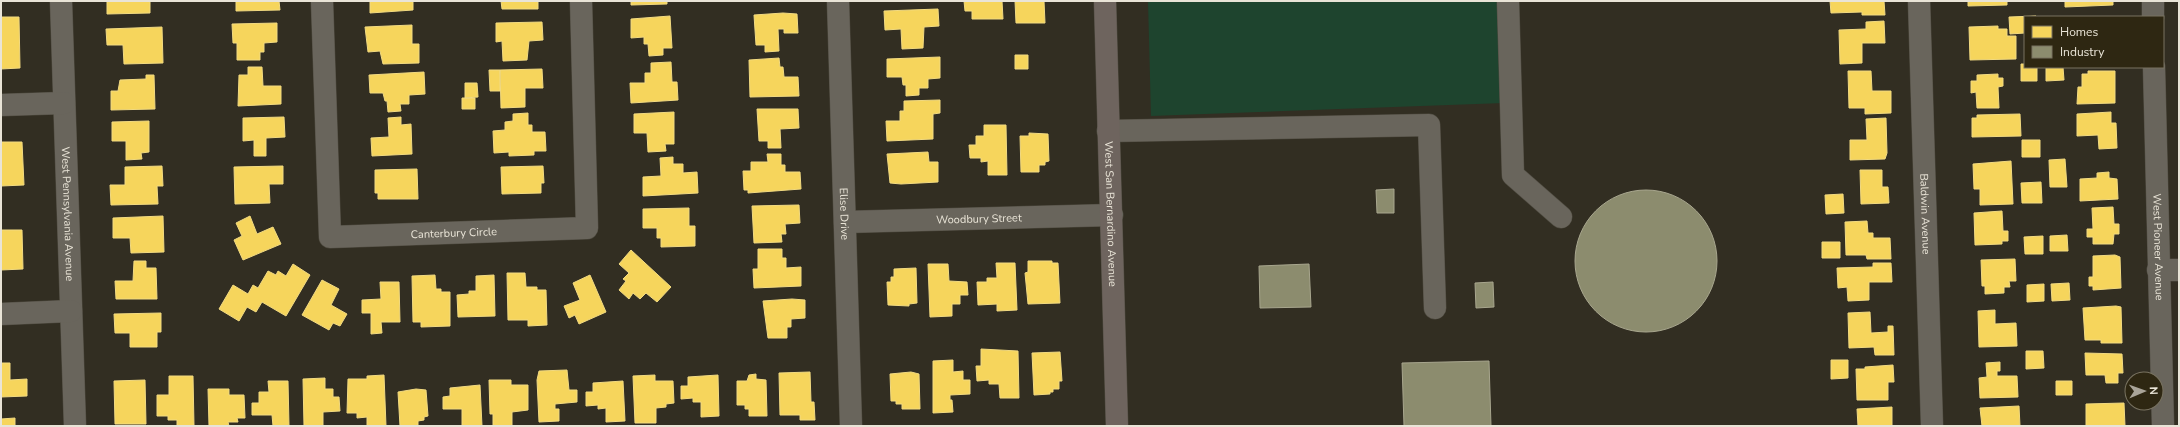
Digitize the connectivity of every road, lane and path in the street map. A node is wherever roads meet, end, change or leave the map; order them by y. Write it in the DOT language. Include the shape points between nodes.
graph roads {
  1 [pos="61,1"];
  2 [pos="322,1"];
  3 [pos="581,1"];
  4 [pos="838,1"];
  5 [pos="1105,1"];
  6 [pos="1508,1"];
  7 [pos="1919,1"];
  8 [pos="2153,1"];
  9 [pos="2153,16"];
  10 [pos="2154,68"];
  11 [pos="64,103"];
  12 [pos="1,105"];
  13 [pos="1108,131"];
  14 [pos="1112,216"];
  15 [pos="1561,217"];
  16 [pos="845,222"];
  17 [pos="2169,270"];
  18 [pos="1435,308"];
  19 [pos="72,311"];
  20 [pos="1,314"];
  21 [pos="75,426"];
  22 [pos="851,426"];
  23 [pos="1117,426"];
  24 [pos="1932,426"];
  25 [pos="2163,426"];
  1 -- 11 [label="street, West Pennsylvania Avenue"];
  2 -- 3 [label="street, Canterbury Circle" via="330,237 587,228"];
  4 -- 16 [label="street, Elise Drive"];
  5 -- 13 [label="main road, West San Bernardino Avenue"];
  6 -- 15 [label="street" via="1513,175"];
  7 -- 24 [label="street, Baldwin Avenue"];
  8 -- 9 [label="street"];
  10 -- 17 [label="street, West Pioneer Avenue"];
  11 -- 12 [label="street"];
  11 -- 19 [label="street, West Pennsylvania Avenue"];
  13 -- 14 [label="main road, West San Bernardino Avenue"];
  13 -- 18 [label="street" via="1429,125"];
  14 -- 16 [label="street, Woodbury Street"];
  14 -- 23 [label="main road, West San Bernardino Avenue"];
  16 -- 22 [label="street, Elise Drive"];
  17 -- 25 [label="street, West Pioneer Avenue"];
  19 -- 20 [label="street"];
  19 -- 21 [label="street, West Pennsylvania Avenue"];
}
